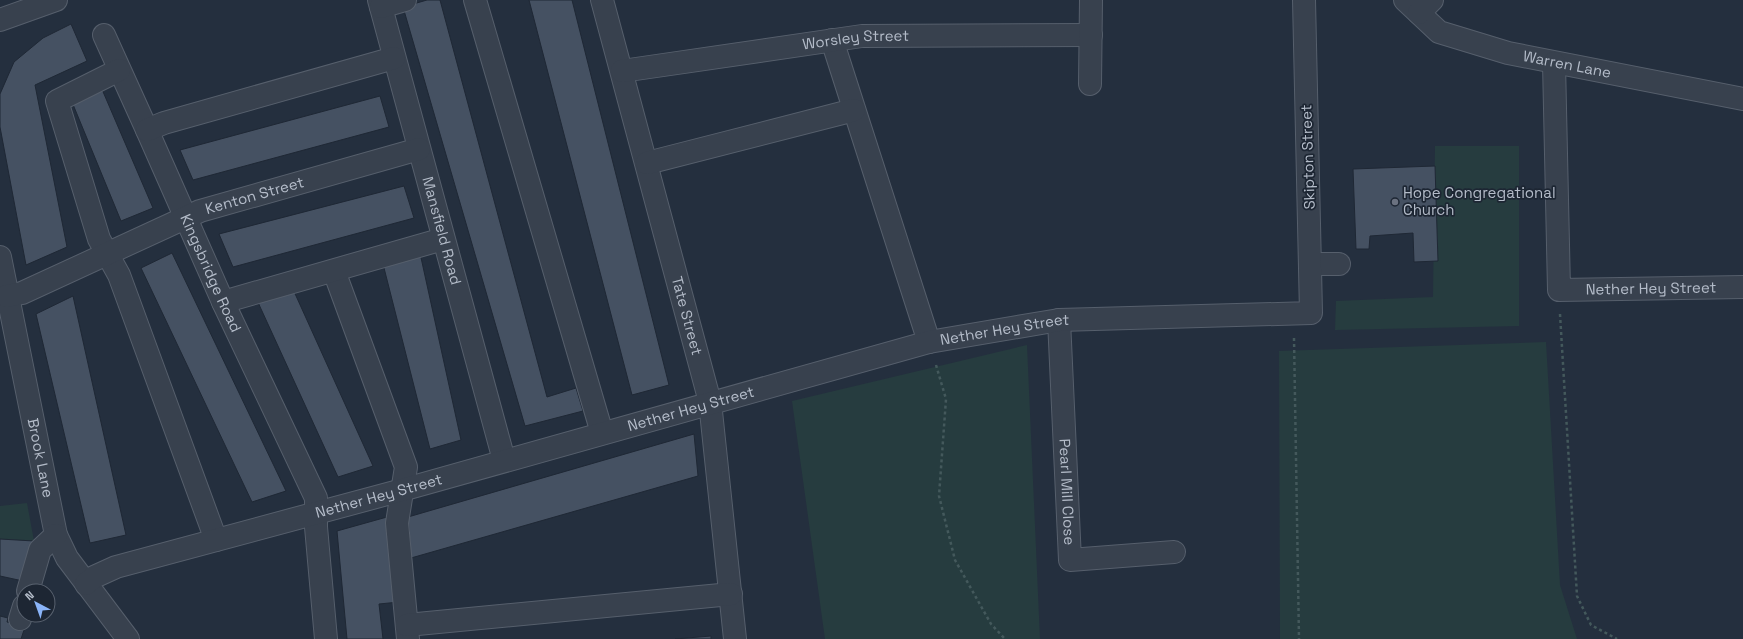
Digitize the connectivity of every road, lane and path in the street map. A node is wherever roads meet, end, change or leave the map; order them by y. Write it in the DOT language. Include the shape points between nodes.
graph roads {
  1 [pos="406,0"];
  2 [pos="475,0"];
  3 [pos="602,0"];
  4 [pos="1091,0"];
  5 [pos="1304,0"];
  6 [pos="50,1"];
  7 [pos="380,3"];
  8 [pos="1418,4"];
  9 [pos="0,20"];
  10 [pos="104,35"];
  11 [pos="1091,35"];
  12 [pos="832,40"];
  13 [pos="394,58"];
  14 [pos="1554,63"];
  15 [pos="120,70"];
  16 [pos="622,71"];
  17 [pos="1090,84"];
  18 [pos="1743,99"];
  19 [pos="854,110"];
  20 [pos="147,130"];
  21 [pos="419,149"];
  22 [pos="647,163"];
  23 [pos="185,218"];
  24 [pos="443,239"];
  25 [pos="108,254"];
  26 [pos="0,257"];
  27 [pos="1311,264"];
  28 [pos="1339,264"];
  29 [pos="334,271"];
  30 [pos="1743,287"];
  31 [pos="1559,290"];
  32 [pos="7,296"];
  33 [pos="223,302"];
  34 [pos="1302,314"];
  35 [pos="1059,320"];
  36 [pos="929,342"];
  37 [pos="710,402"];
  38 [pos="602,433"];
  39 [pos="504,460"];
  40 [pos="402,490"];
  41 [pos="316,512"];
  42 [pos="56,535"];
  43 [pos="216,540"];
  44 [pos="1174,552"];
  45 [pos="30,583"];
  46 [pos="86,584"];
  47 [pos="731,594"];
  48 [pos="408,632"];
  49 [pos="128,639"];
  50 [pos="326,639"];
  51 [pos="735,639"];
  52 [pos="1005,639"];
  53 [pos="1299,639"];
  54 [pos="1617,639"];
  1 -- 7 [label="street"];
  2 -- 38 [label="street"];
  3 -- 16 [label="street, Tate Street"];
  4 -- 11 [label="street"];
  5 -- 27 [label="street, Skipton Street"];
  6 -- 9 [label="street"];
  7 -- 13 [label="street, Mansfield Road"];
  8 -- 14 [label="street, Warren Lane" via="1439,32 1508,53"];
  10 -- 15 [label="street, Kingsbridge Road"];
  11 -- 12 [label="street, Worsley Street" via="862,36"];
  11 -- 17 [label="street"];
  12 -- 16 [label="street, Worsley Street"];
  12 -- 19 [label="street"];
  13 -- 20 [label="street"];
  13 -- 21 [label="street, Mansfield Road"];
  14 -- 18 [label="street, Warren Lane"];
  14 -- 31 [label="street"];
  15 -- 20 [label="street, Kingsbridge Road"];
  15 -- 25 [label="street" via="57,101 99,239"];
  16 -- 22 [label="street, Tate Street"];
  19 -- 22 [label="street"];
  19 -- 36 [label="street"];
  20 -- 23 [label="street, Kingsbridge Road"];
  21 -- 23 [label="street, Kenton Street" via="208,209"];
  21 -- 24 [label="street, Mansfield Road"];
  22 -- 37 [label="street, Tate Street"];
  23 -- 25 [label="street, Kenton Street"];
  23 -- 33 [label="street, Kingsbridge Road"];
  24 -- 29 [label="street"];
  24 -- 39 [label="street, Mansfield Road"];
  25 -- 32 [label="street, Kenton Street" via="22,293"];
  25 -- 43 [label="street" via="120,275"];
  26 -- 32 [label="street, Brook Lane"];
  27 -- 28 [label="street"];
  27 -- 34 [label="street, Skipton Street"];
  29 -- 33 [label="street"];
  29 -- 40 [label="street" via="406,467"];
  30 -- 31 [label="street, Nether Hey Street"];
  31 -- 54 [label="path" via="1577,596 1591,625"];
  32 -- 42 [label="street, Brook Lane"];
  33 -- 41 [label="street, Kingsbridge Road" via="316,498"];
  34 -- 35 [label="street, Nether Hey Street"];
  34 -- 53 [label="path"];
  35 -- 36 [label="street, Nether Hey Street"];
  35 -- 44 [label="street, Pearl Mill Close" via="1070,560"];
  36 -- 37 [label="street, Nether Hey Street"];
  36 -- 52 [label="path" via="946,398 939,496 955,560 991,624"];
  37 -- 38 [label="street, Nether Hey Street"];
  37 -- 47 [label="street, Tate Street"];
  38 -- 39 [label="street, Nether Hey Street"];
  39 -- 40 [label="street, Nether Hey Street"];
  40 -- 41 [label="street, Nether Hey Street"];
  40 -- 48 [label="street" via="397,523"];
  41 -- 43 [label="street, Nether Hey Street"];
  41 -- 50 [label="street, Kingsbridge Road"];
  42 -- 45 [label="street" via="40,550"];
  42 -- 46 [label="street, Brook Lane" via="67,558"];
  43 -- 46 [label="street, Nether Hey Street" via="116,567 94,577"];
  46 -- 49 [label="street, Brook Lane"];
  47 -- 48 [label="street"];
  47 -- 51 [label="street, Tate Street"];
}
